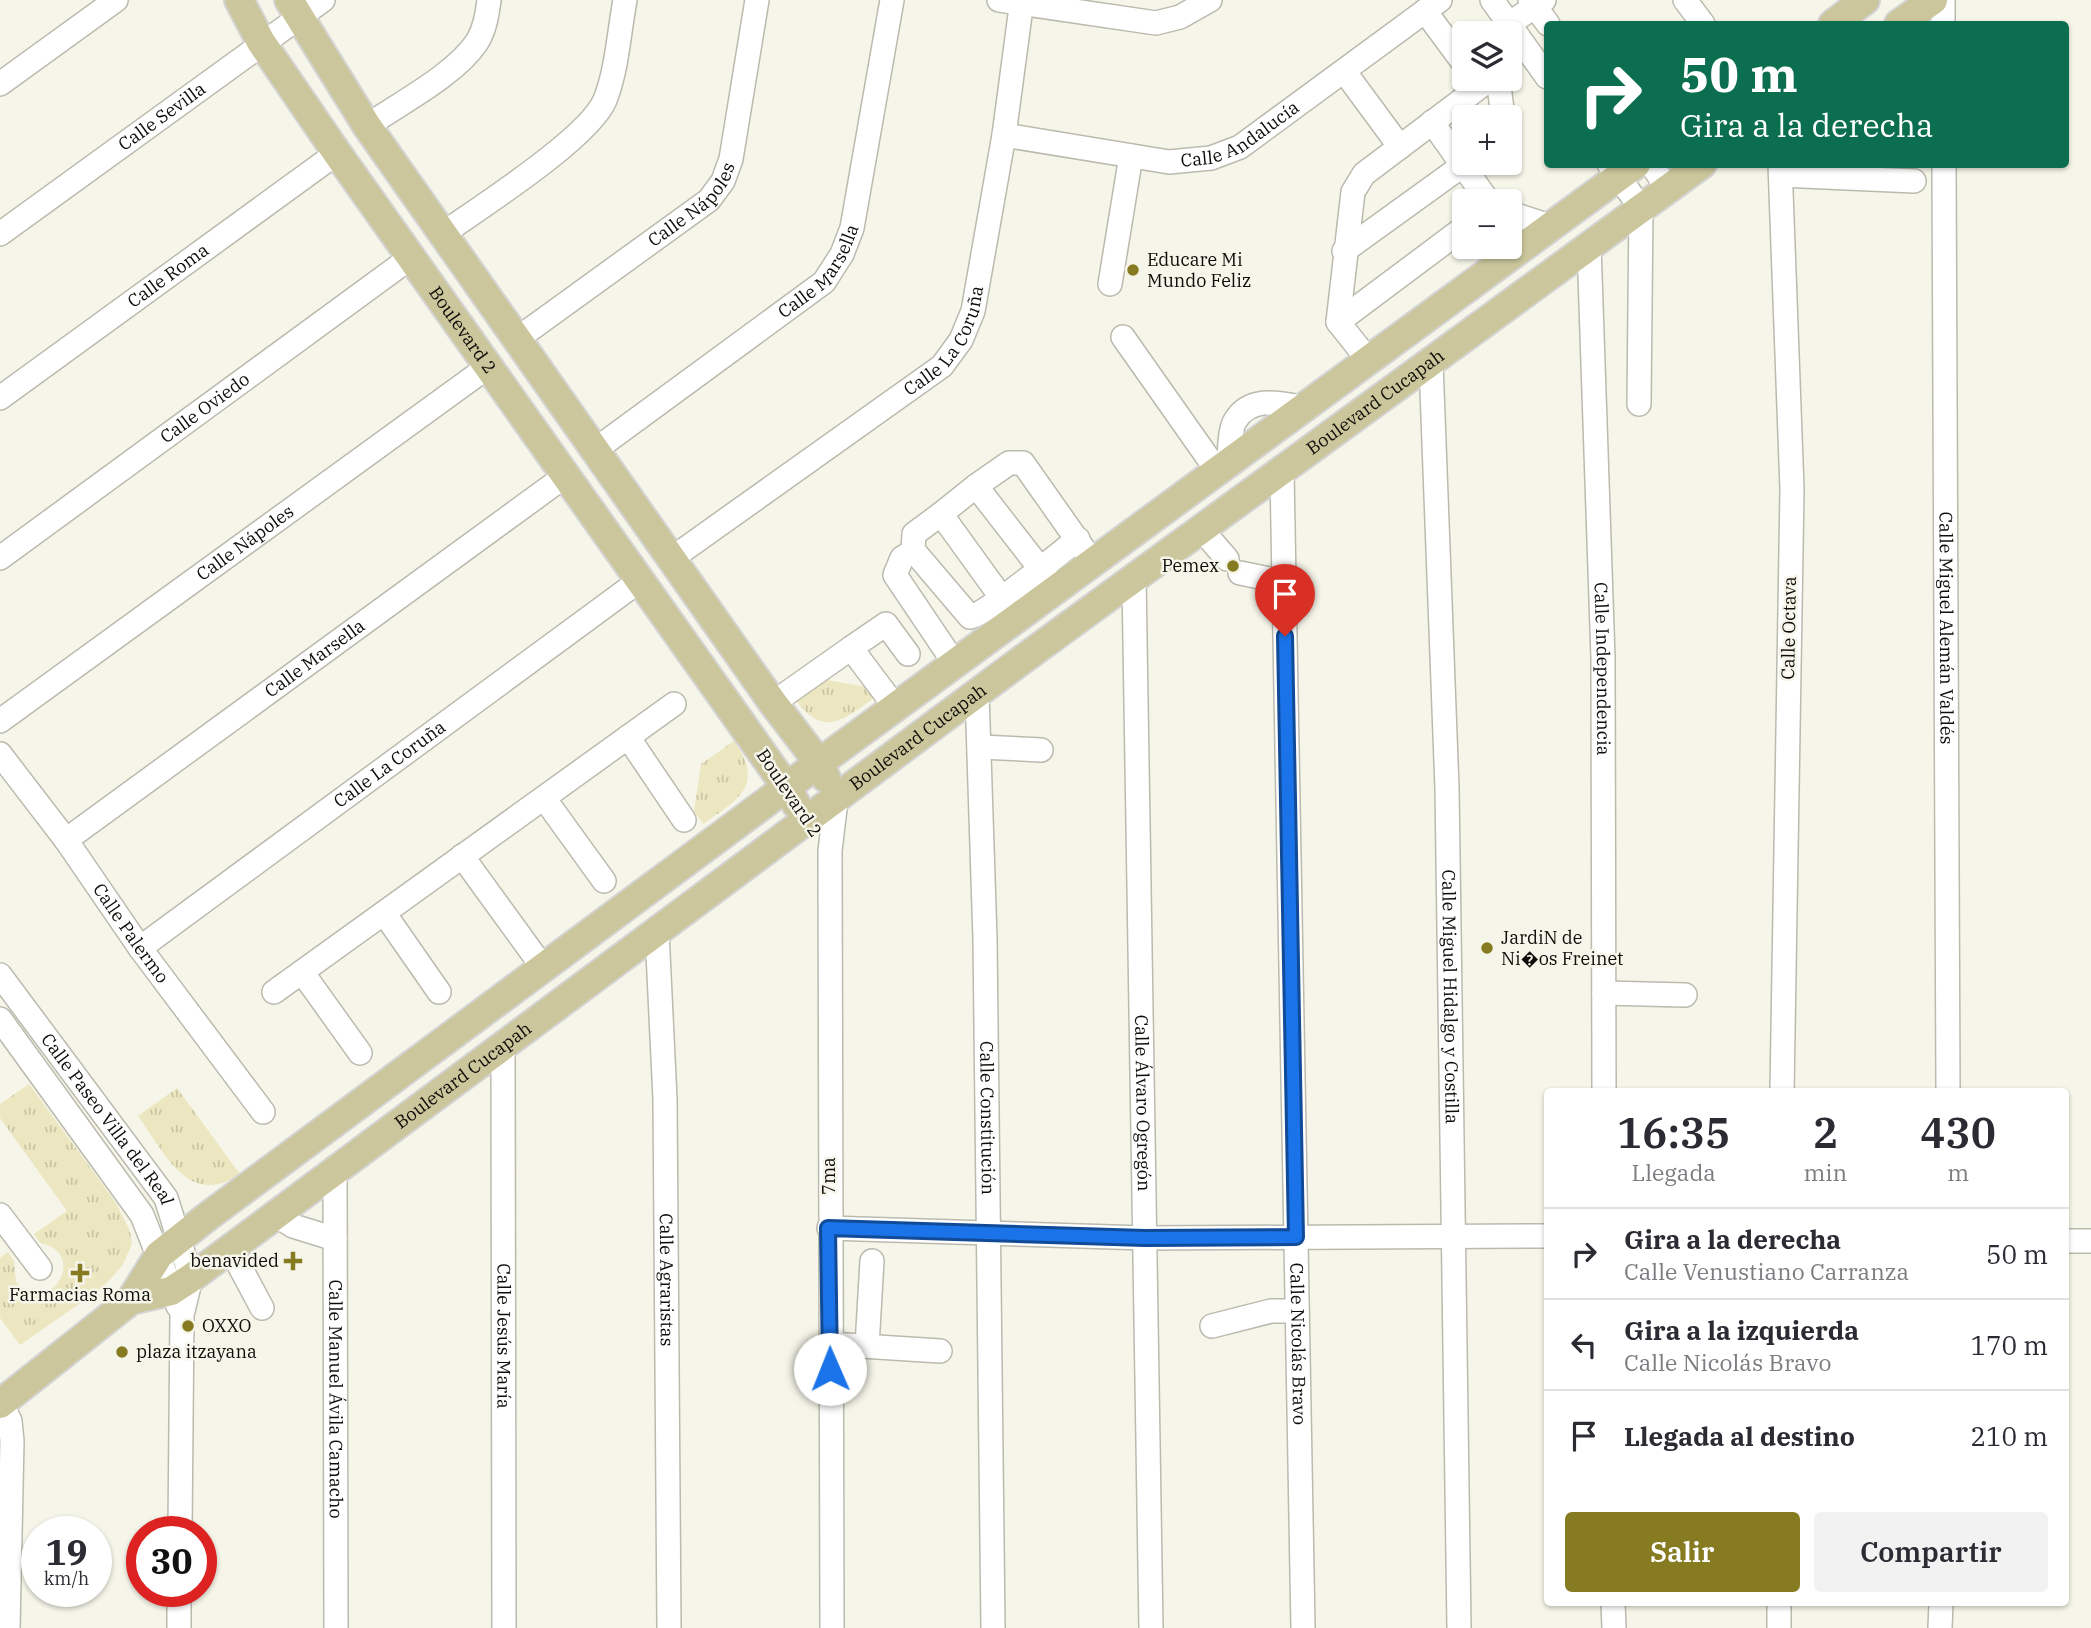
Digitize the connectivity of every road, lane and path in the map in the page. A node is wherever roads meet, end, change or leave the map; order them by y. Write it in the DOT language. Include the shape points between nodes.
graph roads {
  1 [pos="116,0"];
  2 [pos="239,0"];
  3 [pos="323,0"];
  4 [pos="489,0"];
  5 [pos="625,0"];
  6 [pos="757,0"];
  7 [pos="892,0"];
  8 [pos="1210,0"];
  9 [pos="1492,0"];
  10 [pos="1685,0"];
  11 [pos="1866,0"];
  12 [pos="1933,0"];
  13 [pos="1943,0"];
  14 [pos="1014,1"];
  15 [pos="1432,5"];
  16 [pos="1539,8"];
  17 [pos="293,9"];
  18 [pos="1157,11"];
  19 [pos="1507,21"];
  20 [pos="1515,21"];
  21 [pos="1701,21"];
  22 [pos="1837,21"];
  23 [pos="1903,21"];
  24 [pos="1943,21"];
  25 [pos="1452,41"];
  26 [pos="261,42"];
  27 [pos="1522,59"];
  28 [pos="1344,71"];
  29 [pos="1544,75"];
  30 [pos="0,85"];
  31 [pos="1473,91"];
  32 [pos="1432,122"];
  33 [pos="367,126"];
  34 [pos="1004,135"];
  35 [pos="1400,147"];
  36 [pos="1452,148"];
  37 [pos="337,153"];
  38 [pos="1131,156"];
  39 [pos="1654,168"];
  40 [pos="1697,168"];
  41 [pos="1944,168"];
  42 [pos="1621,169"];
  43 [pos="1781,169"];
  44 [pos="1452,173"];
  45 [pos="1914,181"];
  46 [pos="1668,189"];
  47 [pos="1641,208"];
  48 [pos="1522,217"];
  49 [pos="1553,227"];
  50 [pos="444,233"];
  51 [pos="0,234"];
  52 [pos="1452,236"];
  53 [pos="1589,245"];
  54 [pos="1344,251"];
  55 [pos="410,258"];
  56 [pos="1110,284"];
  57 [pos="1338,322"];
  58 [pos="1123,337"];
  59 [pos="517,339"];
  60 [pos="1370,362"];
  61 [pos="1431,363"];
  62 [pos="489,366"];
  63 [pos="0,398"];
  64 [pos="1639,404"];
  65 [pos="1314,449"];
  66 [pos="595,450"];
  67 [pos="1223,468"];
  68 [pos="1283,472"];
  69 [pos="565,476"];
  70 [pos="976,486"];
  71 [pos="941,514"];
  72 [pos="1202,530"];
  73 [pos="1078,539"];
  74 [pos="914,551"];
  75 [pos="0,558"];
  76 [pos="671,559"];
  77 [pos="1092,563"];
  78 [pos="1048,578"];
  79 [pos="1134,578"];
  80 [pos="639,582"];
  81 [pos="1284,582"];
  82 [pos="1001,597"];
  83 [pos="851,648"];
  84 [pos="908,654"];
  85 [pos="955,663"];
  86 [pos="1014,665"];
  87 [pos="977,693"];
  88 [pos="773,703"];
  89 [pos="674,704"];
  90 [pos="896,708"];
  91 [pos="0,721"];
  92 [pos="628,737"];
  93 [pos="981,747"];
  94 [pos="1041,750"];
  95 [pos="0,754"];
  96 [pos="819,763"];
  97 [pos="788,788"];
  98 [pos="544,798"];
  99 [pos="836,800"];
  100 [pos="684,820"];
  101 [pos="805,822"];
  102 [pos="66,840"];
  103 [pos="830,851"];
  104 [pos="462,856"];
  105 [pos="604,881"];
  106 [pos="384,913"];
  107 [pos="657,932"];
  108 [pos="140,948"];
  109 [pos="544,969"];
  110 [pos="302,972"];
  111 [pos="0,975"];
  112 [pos="274,992"];
  113 [pos="439,992"];
  114 [pos="1604,993"];
  115 [pos="1685,995"];
  116 [pos="0,1019"];
  117 [pos="503,1044"];
  118 [pos="360,1053"];
  119 [pos="1604,1088"];
  120 [pos="1782,1088"];
  121 [pos="1948,1088"];
  122 [pos="264,1112"];
  123 [pos="335,1168"];
  124 [pos="274,1214"];
  125 [pos="0,1215"];
  126 [pos="828,1228"];
  127 [pos="988,1231"];
  128 [pos="1456,1235"];
  129 [pos="1544,1236"];
  130 [pos="1296,1237"];
  131 [pos="181,1238"];
  132 [pos="1145,1238"];
  133 [pos="335,1239"];
  134 [pos="2069,1241"];
  135 [pos="2091,1241"];
  136 [pos="230,1248"];
  137 [pos="159,1255"];
  138 [pos="872,1261"];
  139 [pos="40,1268"];
  140 [pos="181,1295"];
  141 [pos="131,1300"];
  142 [pos="262,1308"];
  143 [pos="1297,1311"];
  144 [pos="1212,1326"];
  145 [pos="830,1343"];
  146 [pos="867,1346"];
  147 [pos="940,1351"];
  148 [pos="1,1402"];
  149 [pos="180,1516"];
  150 [pos="1613,1606"];
  151 [pos="1779,1606"];
  152 [pos="1941,1606"];
  153 [pos="179,1607"];
  154 [pos="8,1628"];
  155 [pos="179,1628"];
  156 [pos="336,1628"];
  157 [pos="504,1628"];
  158 [pos="668,1628"];
  159 [pos="832,1628"];
  160 [pos="993,1628"];
  161 [pos="1151,1628"];
  162 [pos="1303,1628"];
  163 [pos="1459,1628"];
  164 [pos="1614,1628"];
  165 [pos="1779,1628"];
  166 [pos="1940,1628"];
  1 -- 30 [label="street"];
  2 -- 26 [label="main road, Boulevard 2"];
  3 -- 17 [label="street, Calle Sevilla"];
  4 -- 33 [label="street" via="485,24 460,62"];
  5 -- 50 [label="street" via="605,99 594,119 575,138"];
  6 -- 59 [label="street, Calle Nápoles" via="731,159 723,181 709,200"];
  7 -- 66 [label="street, Calle Marsella" via="852,228 824,282"];
  8 -- 18 [label="street" via="1180,17"];
  9 -- 19 [label="street"];
  10 -- 21 [label="street"];
  11 -- 22 [label="main road"];
  12 -- 23 [label="main road"];
  13 -- 24 [label="street"];
  14 -- 18 [label="street"];
  14 -- 34 [label="street, Calle La Coruña"];
  15 -- 25 [label="street"];
  15 -- 28 [label="street, Calle Andalucía"];
  16 -- 20 [label="street"];
  17 -- 26 [label="street, Calle Sevilla"];
  17 -- 33 [label="main road, Boulevard 2"];
  26 -- 37 [label="main road, Boulevard 2"];
  26 -- 51 [label="street, Calle Sevilla"];
  27 -- 29 [label="street"];
  28 -- 35 [label="street"];
  28 -- 38 [label="street, Calle Andalucía" via="1240,147 1211,158 1169,162"];
  31 -- 32 [label="street"];
  32 -- 35 [label="street"];
  32 -- 36 [label="street"];
  33 -- 50 [label="main road, Boulevard 2"];
  34 -- 38 [label="street, Calle Andalucía"];
  34 -- 76 [label="street, Calle La Coruña" via="973,311 961,340 942,366"];
  35 -- 54 [label="street" via="1357,182"];
  37 -- 55 [label="main road, Boulevard 2"];
  37 -- 63 [label="street, Calle Roma"];
  38 -- 56 [label="street"];
  39 -- 46 [label="street"];
  40 -- 46 [label="main road, Boulevard Cucapah"];
  41 -- 121 [label="street, Calle Miguel Alemán Valdés"];
  42 -- 47 [label="street"];
  42 -- 49 [label="main road, Boulevard Cucapah"];
  43 -- 45 [label="street"];
  43 -- 120 [label="street, Calle Octava" via="1792,489"];
  44 -- 54 [label="street"];
  46 -- 47 [label="main road, Boulevard Cucapah"];
  47 -- 53 [label="main road, Boulevard Cucapah"];
  47 -- 64 [label="street"];
  48 -- 49 [label="street"];
  49 -- 60 [label="main road, Boulevard Cucapah"];
  50 -- 59 [label="main road, Boulevard 2"];
  52 -- 57 [label="street"];
  53 -- 61 [label="main road, Boulevard Cucapah"];
  53 -- 114 [label="street, Calle Independencia" via="1603,658"];
  54 -- 57 [label="street"];
  55 -- 62 [label="main road, Boulevard 2"];
  55 -- 75 [label="street, Calle Oviedo"];
  57 -- 60 [label="street"];
  58 -- 67 [label="street"];
  59 -- 66 [label="main road, Boulevard 2"];
  60 -- 65 [label="main road" via="1369,380 1360,399"];
  60 -- 67 [label="main road, Boulevard Cucapah"];
  61 -- 65 [label="main road, Boulevard Cucapah"];
  61 -- 128 [label="street, Calle Miguel Hidalgo y Costilla"];
  62 -- 69 [label="main road, Boulevard 2"];
  62 -- 91 [label="street, Calle Nápoles"];
  65 -- 68 [label="main road, Boulevard Cucapah"];
  66 -- 76 [label="main road, Boulevard 2"];
  67 -- 77 [label="main road, Boulevard Cucapah"];
  68 -- 72 [label="main road, Boulevard Cucapah"];
  68 -- 81 [label="street, Calle Nicolás Bravo"];
  69 -- 80 [label="main road, Boulevard 2"];
  69 -- 102 [label="street, Calle Marsella"];
  70 -- 71 [label="street"];
  70 -- 73 [label="street" via="1009,463 1023,463"];
  70 -- 78 [label="street"];
  71 -- 74 [label="street" via="914,534"];
  71 -- 82 [label="street"];
  72 -- 79 [label="main road, Boulevard Cucapah"];
  72 -- 81 [label="street" via="1233,566"];
  73 -- 77 [label="street"];
  73 -- 78 [label="street"];
  74 -- 82 [label="street" via="970,617"];
  74 -- 85 [label="street" via="902,558 895,575"];
  76 -- 88 [label="main road, Boulevard 2"];
  77 -- 78 [label="main road, Boulevard Cucapah"];
  77 -- 86 [label="main road" via="1086,582"];
  78 -- 82 [label="street"];
  78 -- 85 [label="main road, Boulevard Cucapah"];
  79 -- 86 [label="main road, Boulevard Cucapah"];
  79 -- 132 [label="street, Calle Álvaro Ogregón"];
  80 -- 97 [label="main road, Boulevard 2"];
  80 -- 108 [label="street, Calle La Coruña"];
  81 -- 130 [label="street, Calle Nicolás Bravo"];
  83 -- 84 [label="street" via="886,624"];
  83 -- 88 [label="street"];
  83 -- 90 [label="street"];
  85 -- 90 [label="main road, Boulevard Cucapah"];
  86 -- 87 [label="main road, Boulevard Cucapah"];
  87 -- 93 [label="street, Calle Constitución"];
  87 -- 99 [label="main road, Boulevard Cucapah"];
  88 -- 96 [label="main road, Boulevard 2"];
  89 -- 92 [label="street"];
  90 -- 96 [label="main road, Boulevard Cucapah"];
  92 -- 98 [label="street"];
  92 -- 100 [label="street"];
  93 -- 94 [label="street"];
  93 -- 127 [label="street, Calle Constitución"];
  95 -- 102 [label="street, Calle Palermo"];
  96 -- 97 [label="main road, Boulevard Cucapah"];
  96 -- 99 [label="main road, Boulevard 2"];
  97 -- 101 [label="main road, Boulevard 2"];
  97 -- 109 [label="main road, Boulevard Cucapah"];
  98 -- 104 [label="street"];
  98 -- 105 [label="street"];
  99 -- 101 [label="main road, Boulevard Cucapah"];
  99 -- 103 [label="street, Boulevard 2"];
  101 -- 103 [label="street, Boulevard 2"];
  101 -- 107 [label="main road, Boulevard Cucapah"];
  102 -- 108 [label="street, Calle Palermo"];
  103 -- 126 [label="street, 7ma"];
  104 -- 106 [label="street"];
  104 -- 109 [label="street"];
  106 -- 110 [label="street"];
  106 -- 113 [label="street"];
  107 -- 117 [label="main road, Boulevard Cucapah"];
  107 -- 158 [label="street, Calle Agraristas" via="665,1099"];
  108 -- 122 [label="street, Calle Palermo"];
  109 -- 131 [label="main road, Boulevard Cucapah"];
  110 -- 112 [label="street"];
  110 -- 118 [label="street"];
  111 -- 131 [label="street, Calle Paseo Villa del Real" via="166,1198"];
  114 -- 115 [label="street"];
  114 -- 119 [label="street, Calle Independencia"];
  116 -- 137 [label="street, Calle Paseo Villa del Real" via="142,1215"];
  117 -- 123 [label="main road, Boulevard Cucapah"];
  117 -- 157 [label="street, Calle Jesús María"];
  123 -- 124 [label="main road, Boulevard Cucapah"];
  123 -- 133 [label="street, Calle Manuel Ávila Camacho"];
  124 -- 133 [label="street" via="293,1226"];
  124 -- 136 [label="main road, Boulevard Cucapah"];
  125 -- 139 [label="street"];
  126 -- 127 [label="street"];
  126 -- 145 [label="street, 7ma"];
  127 -- 132 [label="street"];
  127 -- 160 [label="street, Calle Constitución"];
  128 -- 129 [label="street"];
  128 -- 130 [label="street"];
  128 -- 163 [label="street, Calle Miguel Hidalgo y Costilla"];
  130 -- 132 [label="street"];
  130 -- 143 [label="street, Calle Nicolás Bravo"];
  131 -- 137 [label="main road, Boulevard Cucapah"];
  131 -- 140 [label="street, Calle Paseo Villa del Real"];
  132 -- 161 [label="street, Calle Álvaro Ogregón"];
  133 -- 156 [label="street, Calle Manuel Ávila Camacho"];
  134 -- 135 [label="street"];
  136 -- 140 [label="main road, Boulevard Cucapah"];
  136 -- 142 [label="street"];
  137 -- 140 [label="street, Calle Paseo Villa del Real"];
  137 -- 141 [label="main road, Boulevard Cucapah"];
  138 -- 146 [label="street"];
  140 -- 141 [label="main road, Boulevard Cucapah"];
  140 -- 149 [label="street"];
  141 -- 148 [label="main road, Boulevard Cucapah"];
  143 -- 144 [label="street" via="1271,1311"];
  143 -- 162 [label="street, Calle Nicolás Bravo"];
  145 -- 146 [label="street"];
  145 -- 159 [label="street, 7ma"];
  146 -- 147 [label="street"];
  148 -- 154 [label="street" via="12,1441"];
  150 -- 164 [label="street"];
  151 -- 165 [label="street"];
  152 -- 166 [label="street"];
  153 -- 155 [label="street"];
}
